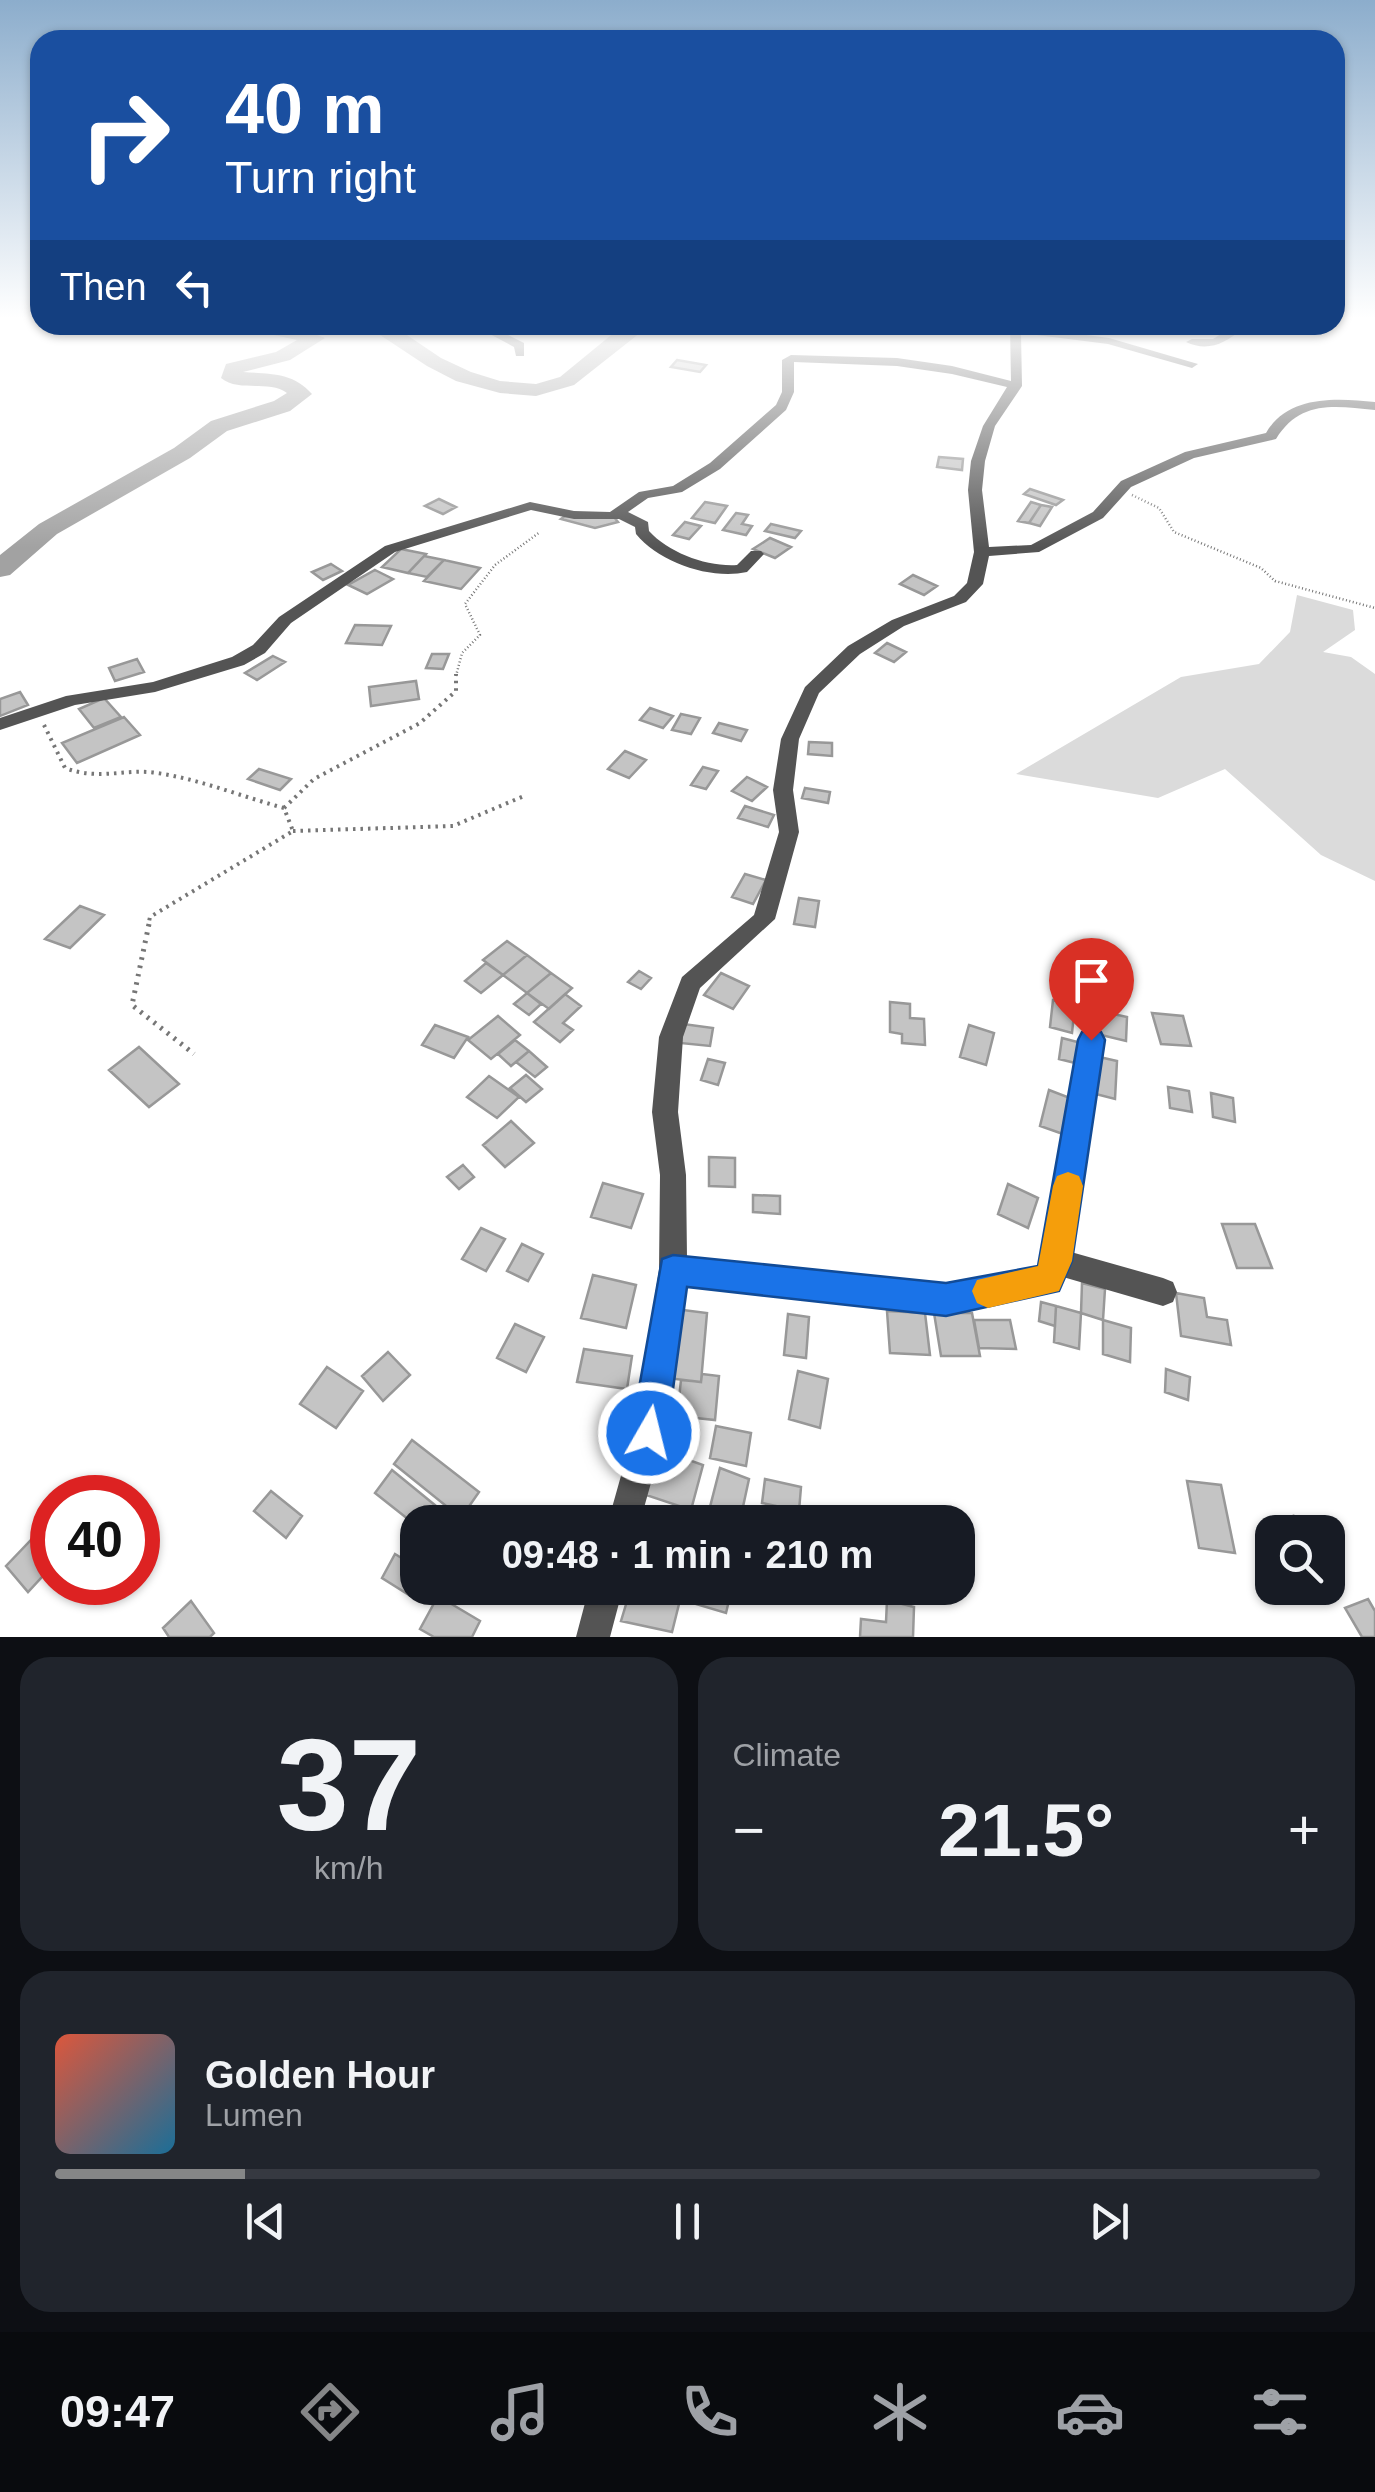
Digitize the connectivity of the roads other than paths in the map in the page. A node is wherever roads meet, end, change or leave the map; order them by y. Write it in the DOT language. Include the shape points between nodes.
graph roads {
  1 [pos="787,395"];
  2 [pos="1010,395"];
  3 [pos="1375,406"];
  4 [pos="618,513"];
  5 [pos="982,552"];
  6 [pos="756,554"];
  7 [pos="0,724"];
  8 [pos="1091,1040"];
  9 [pos="1056,1261"];
  10 [pos="673,1270"];
  11 [pos="1163,1292"];
  12 [pos="629,1505"];
  13 [pos="601,1605"];
  14 [pos="593,1637"];
  1 -- 4 [label="street" via="750,438 697,480 644,495"];
  2 -- 5 [label="street" via="989,426 978,460 974,490"];
  3 -- 5 [label="street" via="1298,410 1282,417 1271,436 1190,455 1126,484 1098,515 1034,549"];
  4 -- 6 [label="street" via="644,525 646,540 660,549 720,570 742,569"];
  4 -- 7 [label="street" via="595,518 530,506 390,549 324,591 238,661"];
  5 -- 10 [label="street" via="975,584 960,599 898,623 854,650 828,672 800,712 783,790 789,832 764,919 690,982 671,1036 665,1112"];
  8 -- 9 [label="street"];
  9 -- 10 [label="street" via="1048,1280 946,1300"];
  9 -- 11 [label="street"];
  10 -- 12 [label="street" via="649,1433"];
  13 -- 14 [label="street"];
}
